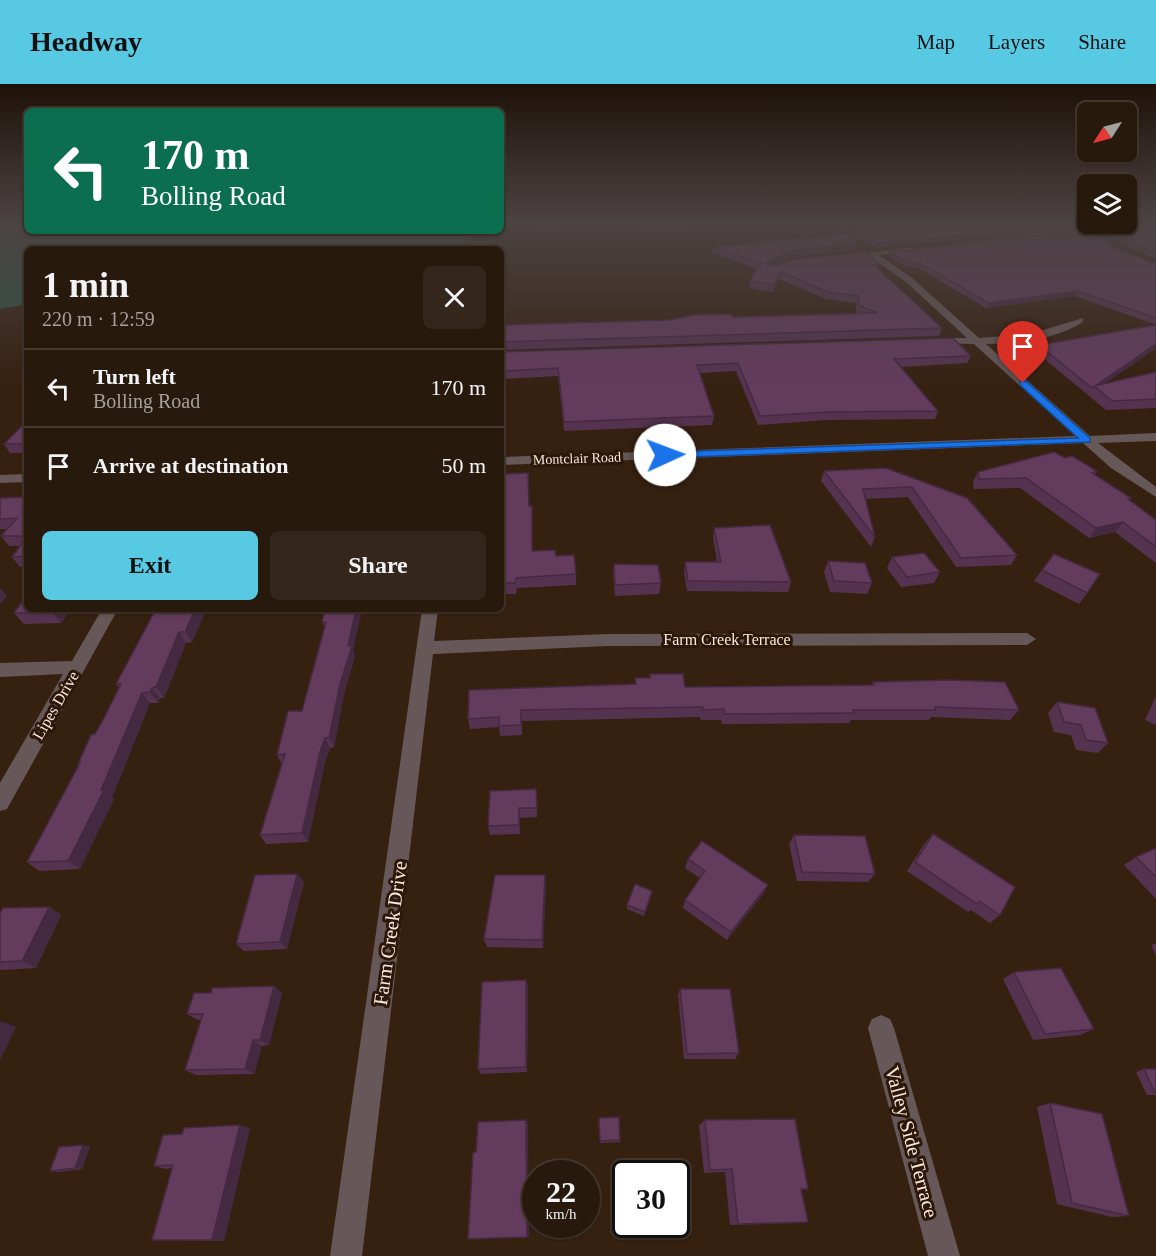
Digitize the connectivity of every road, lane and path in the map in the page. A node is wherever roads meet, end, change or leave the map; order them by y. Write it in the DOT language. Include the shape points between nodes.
graph roads {
  1 [pos="904,277"];
  2 [pos="1080,320"];
  3 [pos="976,340"];
  4 [pos="916,342"];
  5 [pos="1156,437"];
  6 [pos="1087,440"];
  7 [pos="504,461"];
  8 [pos="24,478"];
  9 [pos="0,479"];
  10 [pos="1156,493"];
  11 [pos="109,612"];
  12 [pos="430,612"];
  13 [pos="1027,639"];
  14 [pos="426,648"];
  15 [pos="78,667"];
  16 [pos="0,670"];
  17 [pos="0,801"];
  18 [pos="881,1028"];
  19 [pos="346,1256"];
  20 [pos="944,1256"];
  1 -- 3 [label="street"];
  2 -- 3 [label="street" via="1062,331"];
  3 -- 4 [label="street"];
  3 -- 6 [label="street"];
  5 -- 6 [label="street, Montclair Road"];
  6 -- 7 [label="street, Montclair Road"];
  6 -- 10 [label="street"];
  8 -- 9 [label="street"];
  11 -- 15 [label="street, Lipes Drive"];
  12 -- 14 [label="street, Farm Creek Drive"];
  13 -- 14 [label="street, Farm Creek Terrace" via="608,640"];
  14 -- 19 [label="street, Farm Creek Drive"];
  15 -- 16 [label="street"];
  15 -- 17 [label="street, Lipes Drive"];
  18 -- 20 [label="street, Valley Side Terrace"];
}
